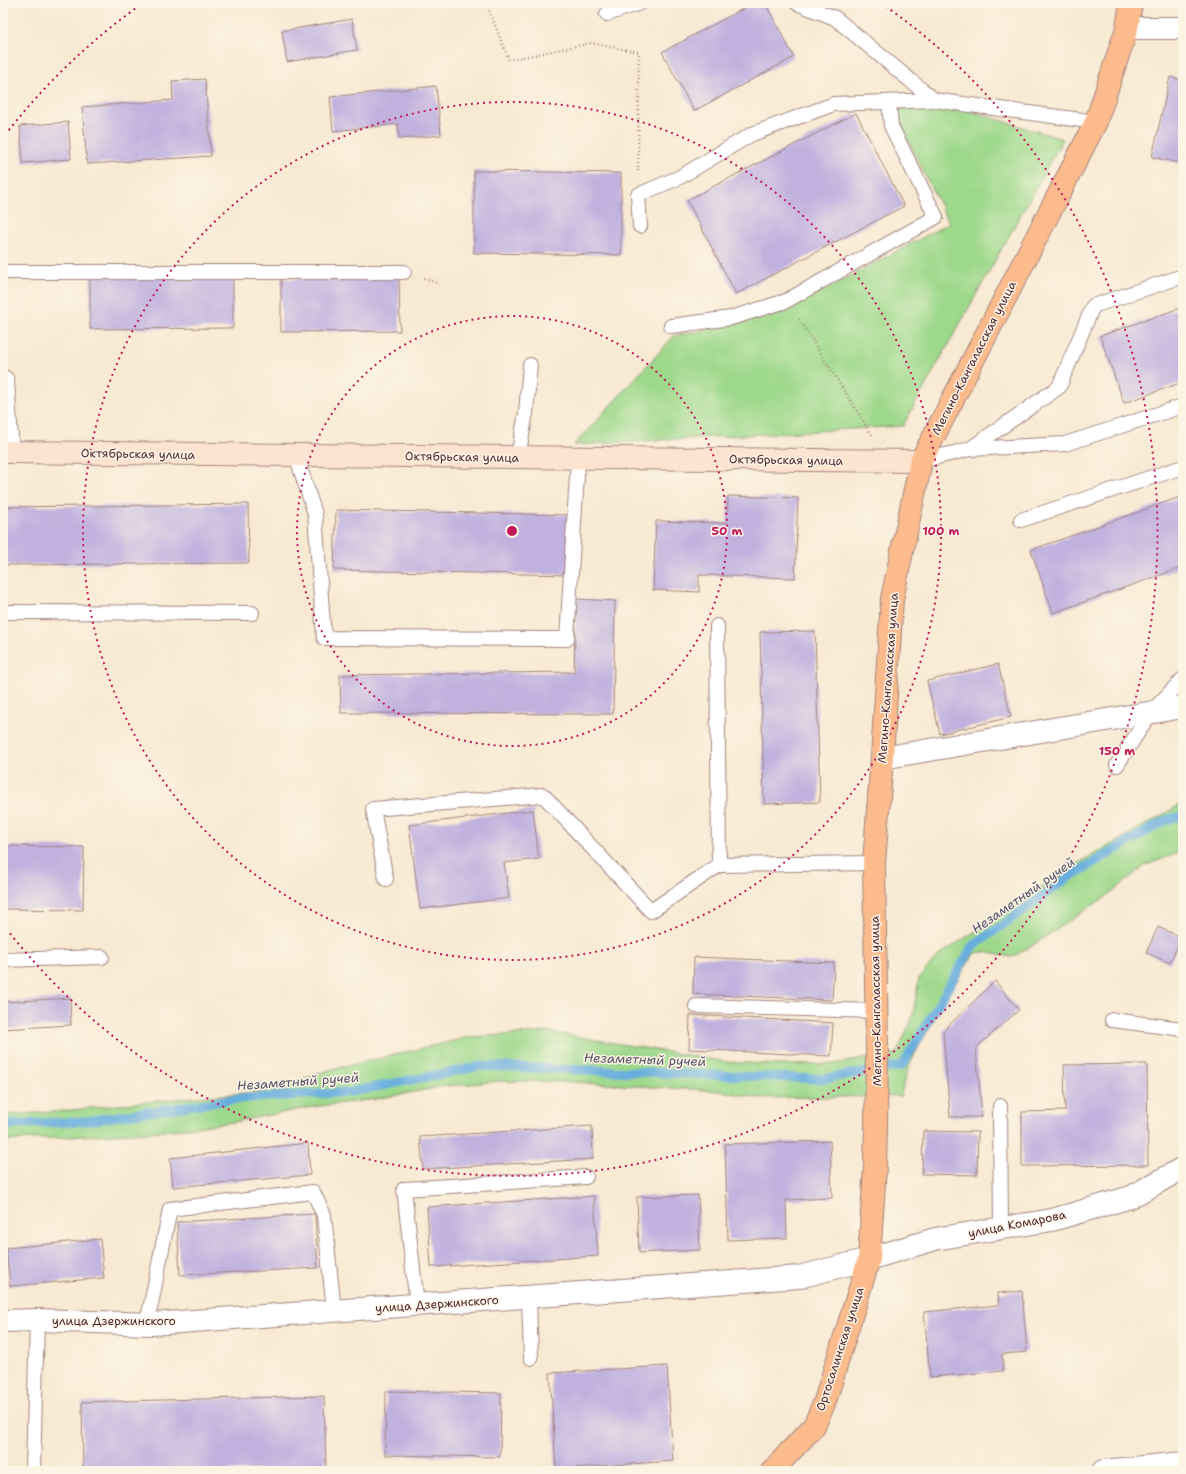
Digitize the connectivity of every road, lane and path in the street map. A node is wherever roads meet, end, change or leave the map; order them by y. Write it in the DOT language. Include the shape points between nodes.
graph roads {
  1 [pos="486,3"];
  2 [pos="640,3"];
  3 [pos="797,3"];
  4 [pos="1131,3"];
  5 [pos="607,14"];
  6 [pos="1127,28"];
  7 [pos="1183,28"];
  8 [pos="934,100"];
  9 [pos="889,102"];
  10 [pos="1096,122"];
  11 [pos="638,194"];
  12 [pos="640,226"];
  13 [pos="3,272"];
  14 [pos="404,272"];
  15 [pos="1183,276"];
  16 [pos="788,299"];
  17 [pos="671,326"];
  18 [pos="530,365"];
  19 [pos="3,381"];
  20 [pos="1183,406"];
  21 [pos="970,449"];
  22 [pos="6,452"];
  23 [pos="296,455"];
  24 [pos="518,457"];
  25 [pos="578,458"];
  26 [pos="888,461"];
  27 [pos="921,461"];
  28 [pos="1183,467"];
  29 [pos="1021,520"];
  30 [pos="3,612"];
  31 [pos="252,613"];
  32 [pos="717,626"];
  33 [pos="1183,679"];
  34 [pos="1183,707"];
  35 [pos="1150,712"];
  36 [pos="882,758"];
  37 [pos="1117,765"];
  38 [pos="874,863"];
  39 [pos="719,865"];
  40 [pos="386,879"];
  41 [pos="102,957"];
  42 [pos="3,960"];
  43 [pos="696,1006"];
  44 [pos="876,1011"];
  45 [pos="1112,1020"];
  46 [pos="1183,1028"];
  47 [pos="1000,1106"];
  48 [pos="1183,1168"];
  49 [pos="586,1177"];
  50 [pos="1001,1228"];
  51 [pos="869,1259"];
  52 [pos="529,1297"];
  53 [pos="417,1305"];
  54 [pos="334,1311"];
  55 [pos="37,1320"];
  56 [pos="3,1321"];
  57 [pos="147,1324"];
  58 [pos="531,1358"];
  59 [pos="1183,1463"];
  60 [pos="33,1471"];
  61 [pos="772,1471"];
  62 [pos="1103,1471"];
  1 -- 11 [label="path" via="508,60 591,43 639,52"];
  2 -- 5 [label="lane"];
  3 -- 8 [label="lane" via="835,18"];
  4 -- 6 [label="main road, Мегино-Кангаласская улица"];
  6 -- 7 [label="street"];
  6 -- 10 [label="main road, Мегино-Кангаласская улица"];
  8 -- 9 [label="lane"];
  8 -- 10 [label="lane"];
  9 -- 11 [label="lane" via="834,104 752,134 680,177"];
  9 -- 16 [label="lane" via="891,126 936,217"];
  10 -- 27 [label="main road, Мегино-Кангаласская улица"];
  11 -- 12 [label="lane"];
  13 -- 14 [label="lane"];
  15 -- 21 [label="lane" via="1093,306 1059,387"];
  16 -- 17 [label="lane" via="731,318"];
  16 -- 26 [label="path"];
  18 -- 24 [label="lane" via="526,413"];
  19 -- 22 [label="street"];
  20 -- 21 [label="lane" via="1065,444"];
  21 -- 27 [label="lane"];
  22 -- 23 [label="main road, Октябрьская улица"];
  23 -- 24 [label="main road, Октябрьская улица"];
  23 -- 25 [label="lane" via="315,514 324,638 567,639"];
  24 -- 25 [label="main road, Октябрьская улица"];
  25 -- 26 [label="main road, Октябрьская улица"];
  26 -- 27 [label="main road, Октябрьская улица"];
  27 -- 36 [label="main road, Мегино-Кангаласская улица" via="892,599"];
  28 -- 29 [label="lane"];
  30 -- 31 [label="lane"];
  32 -- 39 [label="lane"];
  33 -- 35 [label="lane"];
  34 -- 35 [label="street"];
  35 -- 36 [label="street"];
  35 -- 37 [label="lane"];
  36 -- 38 [label="main road, Мегино-Кангаласская улица"];
  38 -- 39 [label="lane"];
  38 -- 44 [label="main road, Мегино-Кангаласская улица"];
  39 -- 40 [label="lane" via="651,910 543,795 373,809"];
  41 -- 42 [label="lane"];
  43 -- 44 [label="lane"];
  44 -- 51 [label="main road, Мегино-Кангаласская улица" via="875,1167"];
  45 -- 46 [label="lane"];
  47 -- 50 [label="lane"];
  48 -- 50 [label="street, улица Комарова" via="1131,1197 1052,1220"];
  49 -- 53 [label="lane" via="404,1189"];
  50 -- 51 [label="street, улица Комарова" via="935,1239"];
  51 -- 52 [label="street, улица Дзержинского" via="799,1277"];
  51 -- 61 [label="main road, Ортосалинская улица" via="825,1401 814,1426"];
  52 -- 53 [label="street, улица Дзержинского"];
  52 -- 58 [label="lane"];
  53 -- 54 [label="street, улица Дзержинского"];
  54 -- 57 [label="street, улица Дзержинского"];
  54 -- 57 [label="lane" via="324,1215 313,1192 170,1209"];
  55 -- 56 [label="street, улица Дзержинского"];
  55 -- 57 [label="street, улица Дзержинского"];
  55 -- 60 [label="lane"];
  59 -- 62 [label="street"];
}
